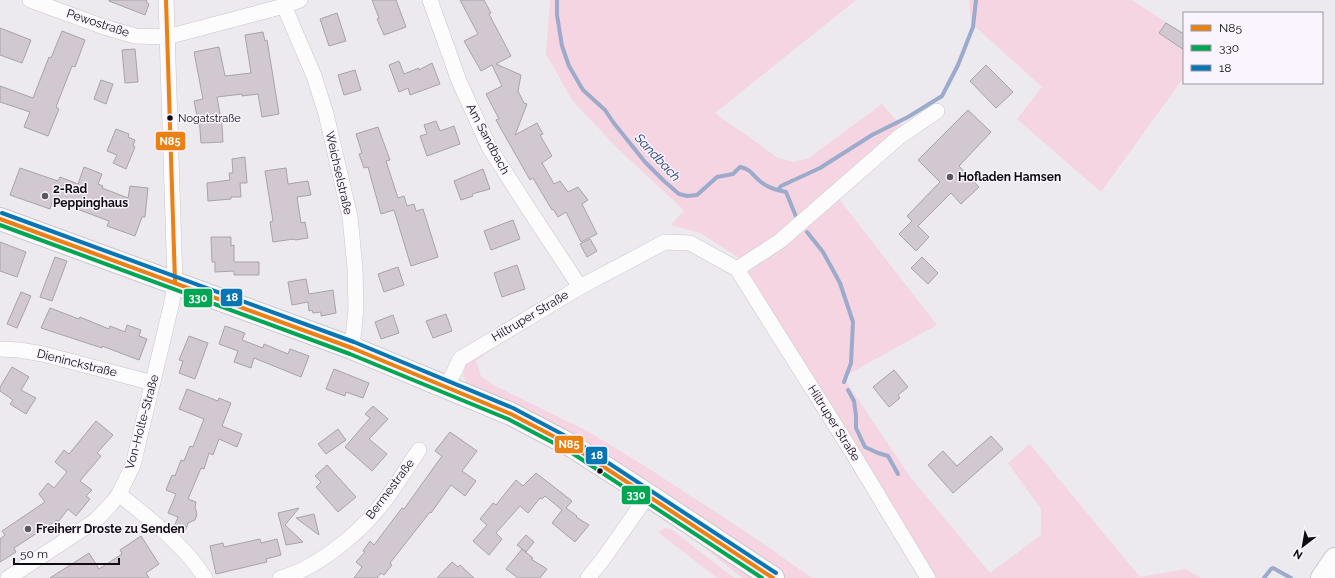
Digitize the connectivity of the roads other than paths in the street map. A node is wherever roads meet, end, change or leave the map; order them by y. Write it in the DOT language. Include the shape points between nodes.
graph roads {
  1 [pos="30,0"];
  2 [pos="166,0"];
  3 [pos="300,0"];
  4 [pos="430,0"];
  5 [pos="284,6"];
  6 [pos="167,37"];
  7 [pos="937,112"];
  8 [pos="0,219"];
  9 [pos="737,269"];
  10 [pos="175,282"];
  11 [pos="580,286"];
  12 [pos="352,348"];
  13 [pos="0,349"];
  14 [pos="153,383"];
  15 [pos="447,386"];
  16 [pos="419,450"];
  17 [pos="118,494"];
  18 [pos="648,495"];
  19 [pos="1335,559"];
  20 [pos="8,578"];
  21 [pos="205,578"];
  22 [pos="280,578"];
  23 [pos="588,578"];
  24 [pos="773,578"];
  25 [pos="928,578"];
  26 [pos="1322,578"];
  1 -- 6 [label="street, Pewostraße" via="135,36"];
  2 -- 6 [label="street, Von-Holte-Straße"];
  3 -- 5 [label="street"];
  4 -- 11 [label="street, Am Sandbach" via="459,81 489,146"];
  5 -- 6 [label="street"];
  5 -- 12 [label="street, Weichselstraße" via="314,76 326,114 350,217 356,309"];
  6 -- 10 [label="street, Von-Holte-Straße"];
  7 -- 9 [label="street" via="899,137 780,241"];
  8 -- 10 [label="street"];
  9 -- 11 [label="street, Hiltruper Straße" via="690,243 665,242"];
  9 -- 25 [label="street, Hiltruper Straße"];
  10 -- 12 [label="street"];
  10 -- 14 [label="street, Von-Holte-Straße"];
  11 -- 15 [label="street, Hiltruper Straße" via="460,358"];
  12 -- 15 [label="street"];
  13 -- 14 [label="street, Dieninckstraße" via="43,354"];
  14 -- 17 [label="street, Von-Holte-Straße" via="133,465"];
  15 -- 18 [label="street" via="554,436"];
  16 -- 22 [label="street, Bermestraße" via="377,511 350,538 303,569"];
  17 -- 20 [label="street, Von-Holte-Straße" via="94,521"];
  17 -- 21 [label="street" via="174,540"];
  18 -- 23 [label="street"];
  18 -- 24 [label="street"];
  19 -- 26 [label="street"];
}
